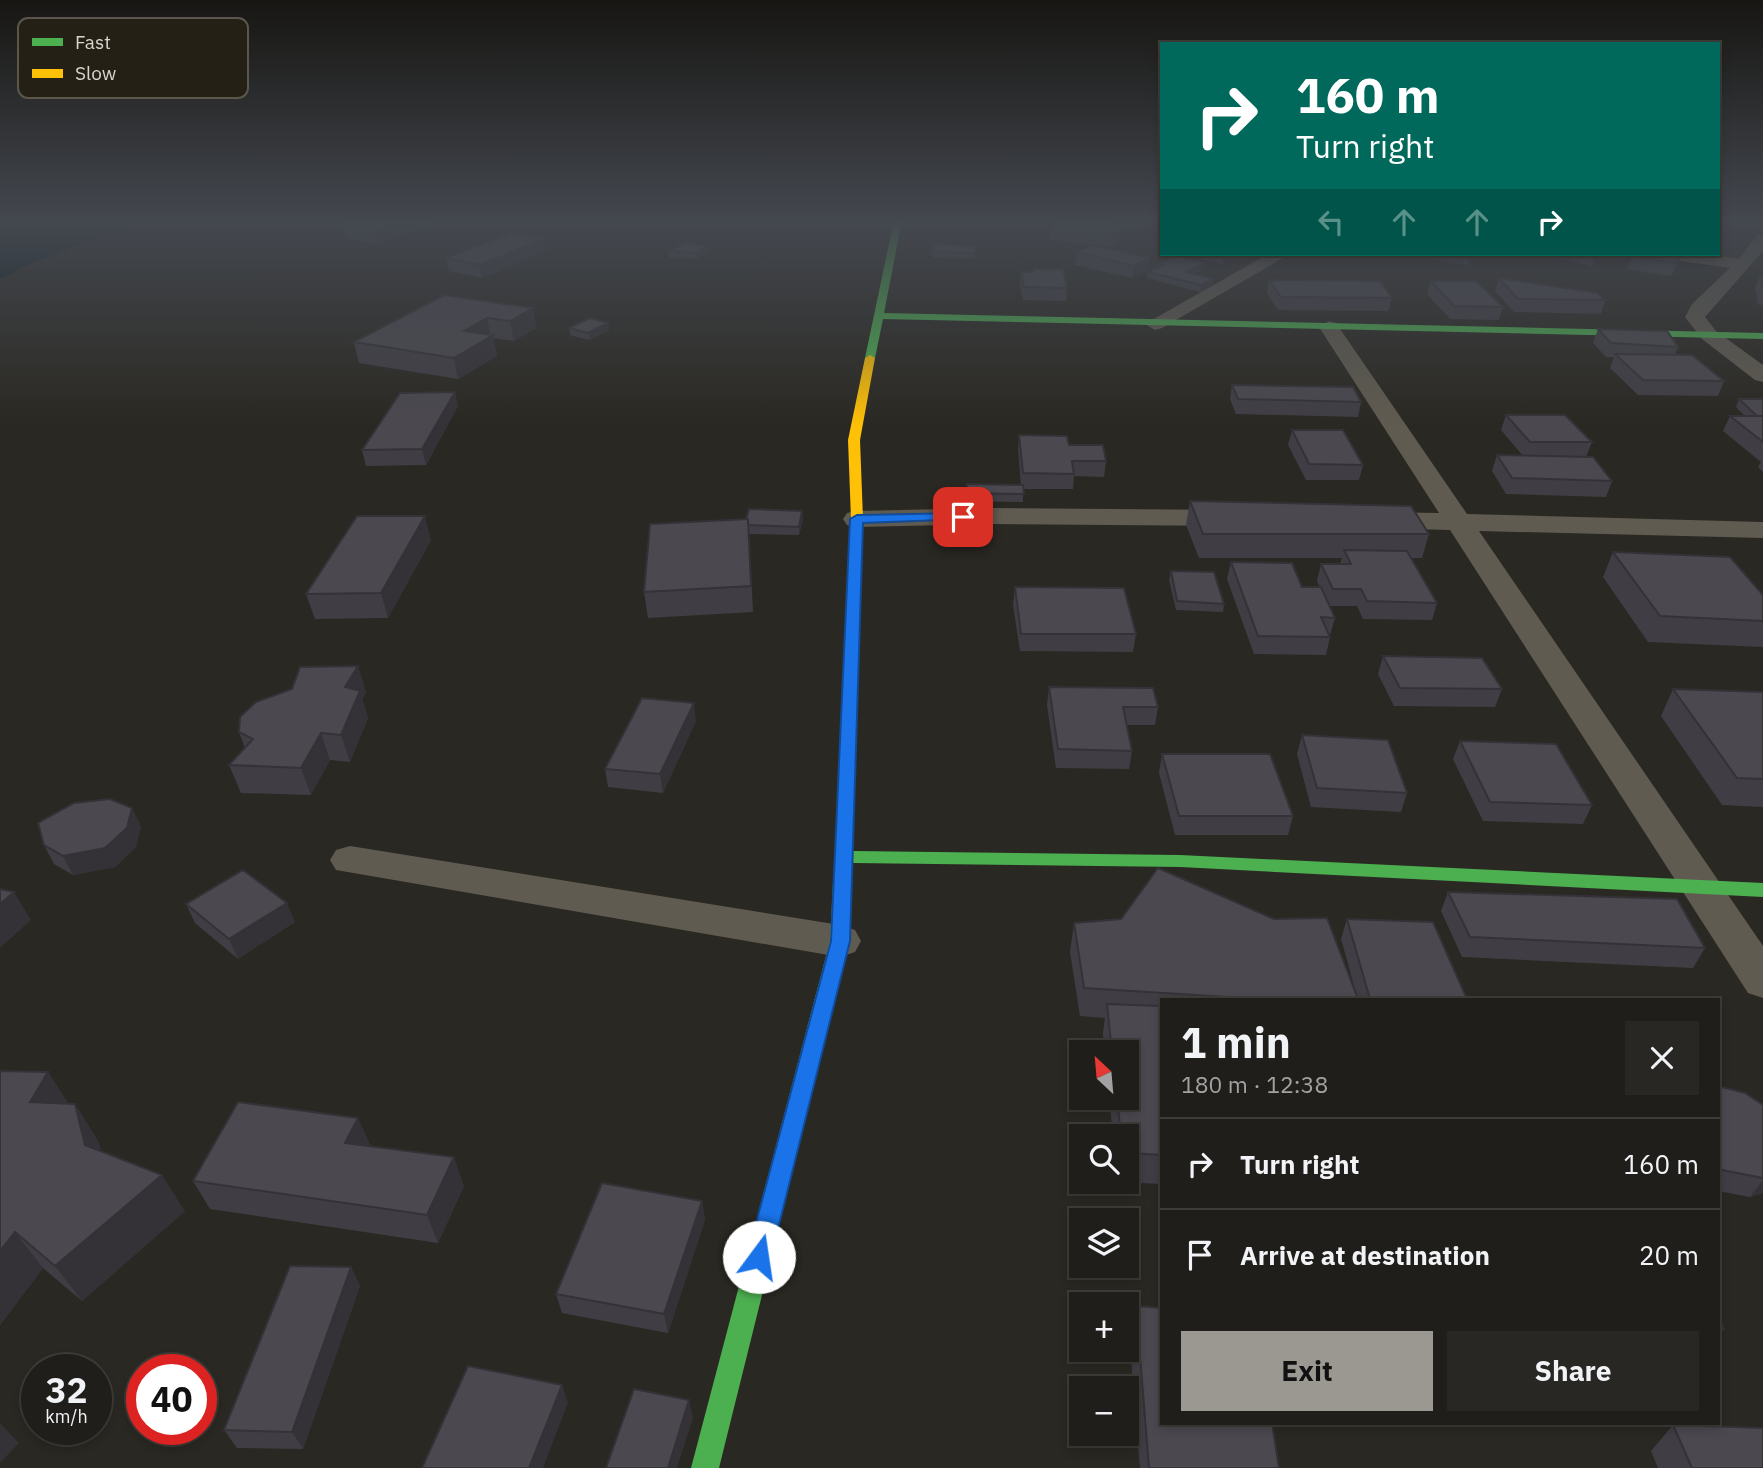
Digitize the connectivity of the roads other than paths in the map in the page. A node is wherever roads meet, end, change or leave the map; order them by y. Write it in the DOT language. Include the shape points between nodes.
graph roads {
  1 [pos="885,289"];
  2 [pos="1219,289"];
  3 [pos="1719,289"];
  4 [pos="880,316"];
  5 [pos="1155,324"];
  6 [pos="1329,327"];
  7 [pos="1709,335"];
  8 [pos="1763,336"];
  9 [pos="1763,375"];
  10 [pos="857,519"];
  11 [pos="1265,519"];
  12 [pos="1348,519"];
  13 [pos="1457,520"];
  14 [pos="1763,530"];
  15 [pos="843,857"];
  16 [pos="350,860"];
  17 [pos="1702,889"];
  18 [pos="1763,890"];
  19 [pos="840,941"];
  20 [pos="1763,981"];
  21 [pos="705,1468"];
  1 -- 4 [label="street"];
  2 -- 5 [label="street"];
  3 -- 7 [label="street" via="1695,317"];
  4 -- 5 [label="street"];
  4 -- 10 [label="street" via="854,440"];
  5 -- 6 [label="street"];
  6 -- 7 [label="street"];
  6 -- 13 [label="street"];
  7 -- 8 [label="street"];
  7 -- 9 [label="street"];
  10 -- 11 [label="street"];
  10 -- 15 [label="street"];
  12 -- 13 [label="street"];
  13 -- 14 [label="street"];
  13 -- 17 [label="street"];
  15 -- 17 [label="street" via="1180,860"];
  15 -- 19 [label="street"];
  16 -- 19 [label="street"];
  17 -- 18 [label="street"];
  17 -- 20 [label="street"];
  19 -- 21 [label="street"];
}
